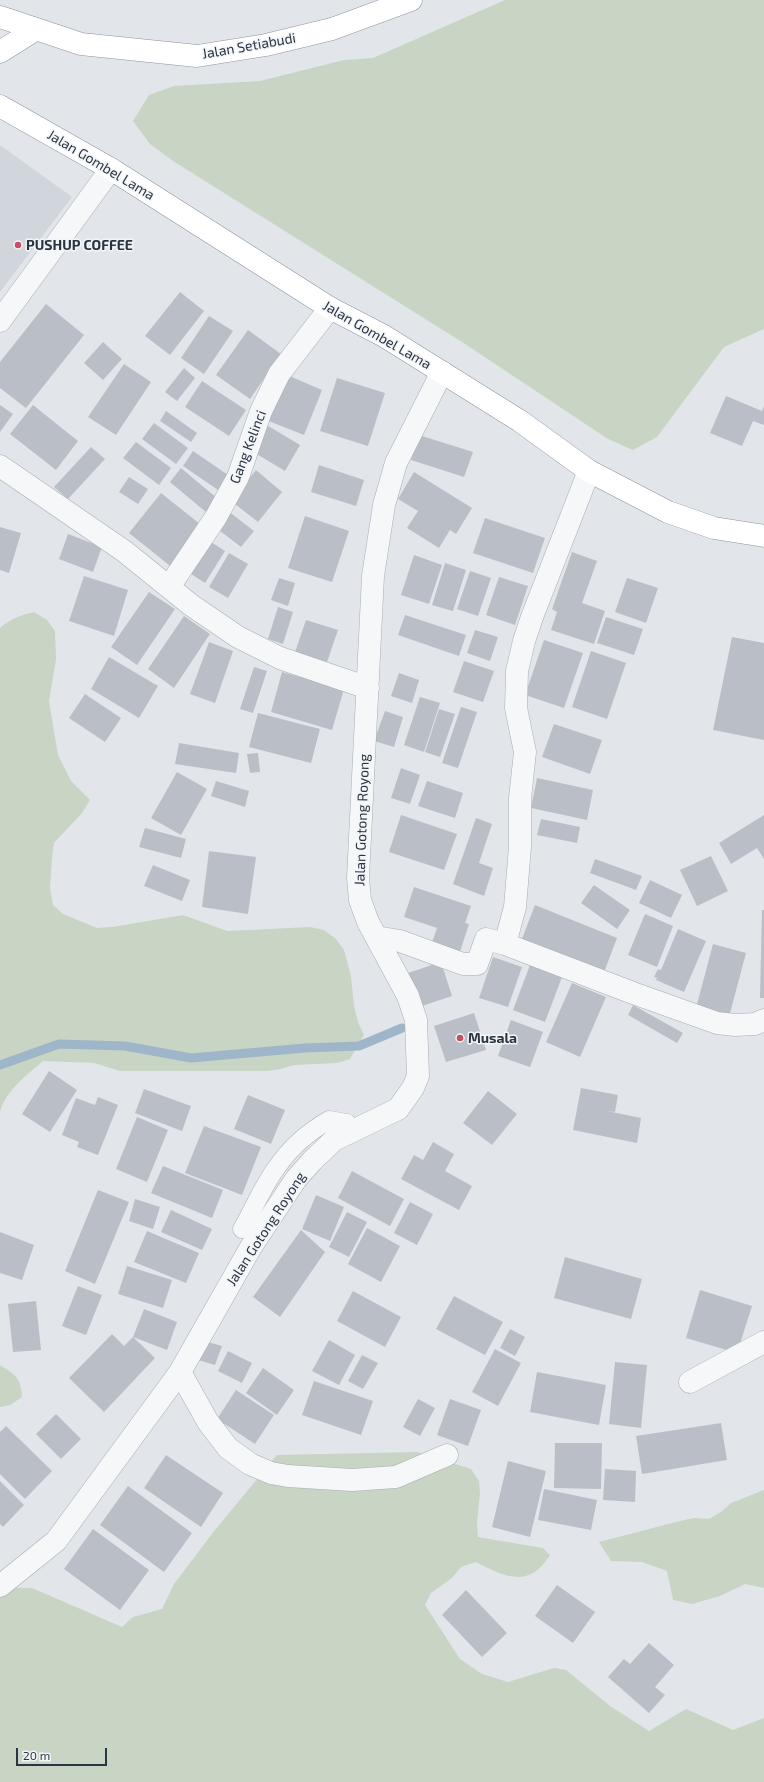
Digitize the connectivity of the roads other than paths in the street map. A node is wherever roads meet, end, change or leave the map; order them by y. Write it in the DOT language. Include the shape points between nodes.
graph roads {
  1 [pos="411,0"];
  2 [pos="0,7"];
  3 [pos="0,17"];
  4 [pos="35,30"];
  5 [pos="0,52"];
  6 [pos="0,106"];
  7 [pos="111,169"];
  8 [pos="330,308"];
  9 [pos="0,321"];
  10 [pos="442,372"];
  11 [pos="0,466"];
  12 [pos="589,471"];
  13 [pos="764,536"];
  14 [pos="169,587"];
  15 [pos="368,688"];
  16 [pos="376,937"];
  17 [pos="505,944"];
  18 [pos="764,1020"];
  19 [pos="355,1131"];
  20 [pos="242,1229"];
  21 [pos="764,1342"];
  22 [pos="180,1372"];
  23 [pos="690,1382"];
  24 [pos="447,1455"];
  25 [pos="0,1586"];
  1 -- 4 [label="highway, Jalan Setiabudi" via="332,28 266,45 197,56 81,44"];
  2 -- 4 [label="highway, Jalan Setiabudi"];
  3 -- 4 [label="highway, Jalan Setiabudi"];
  4 -- 5 [label="highway"];
  6 -- 7 [label="highway, Jalan Gombel Lama"];
  7 -- 8 [label="highway, Jalan Gombel Lama"];
  7 -- 9 [label="street"];
  8 -- 10 [label="highway, Jalan Gombel Lama" via="384,336"];
  8 -- 14 [label="street, Gang Kelinci" via="279,374 261,411 238,477 216,517"];
  10 -- 12 [label="highway, Jalan Gombel Lama" via="520,421"];
  10 -- 15 [label="street, Jalan Gotong Royong" via="396,463 384,504 373,576"];
  11 -- 14 [label="street" via="124,551"];
  12 -- 13 [label="highway, Jalan Gombel Lama" via="668,512 714,528"];
  12 -- 17 [label="street" via="532,616 517,671 516,708 525,752 520,798 520,847 515,907"];
  14 -- 15 [label="street" via="257,648"];
  15 -- 16 [label="street, Jalan Gotong Royong" via="358,878 360,900"];
  16 -- 17 [label="street" via="400,941 463,964 477,964 486,939"];
  16 -- 19 [label="street, Jalan Gotong Royong" via="408,996 416,1020 418,1076 414,1088 398,1108"];
  17 -- 18 [label="street" via="717,1023 755,1024"];
  19 -- 20 [label="lane" via="347,1123 329,1120 318,1126 276,1167"];
  19 -- 22 [label="street, Jalan Gotong Royong" via="334,1140 296,1179 251,1247"];
  21 -- 23 [label="street"];
  22 -- 24 [label="street" via="208,1422 228,1448 250,1464 271,1473 352,1480 396,1478"];
  22 -- 25 [label="street, Jalan Gotong Royong" via="56,1541"];
}
